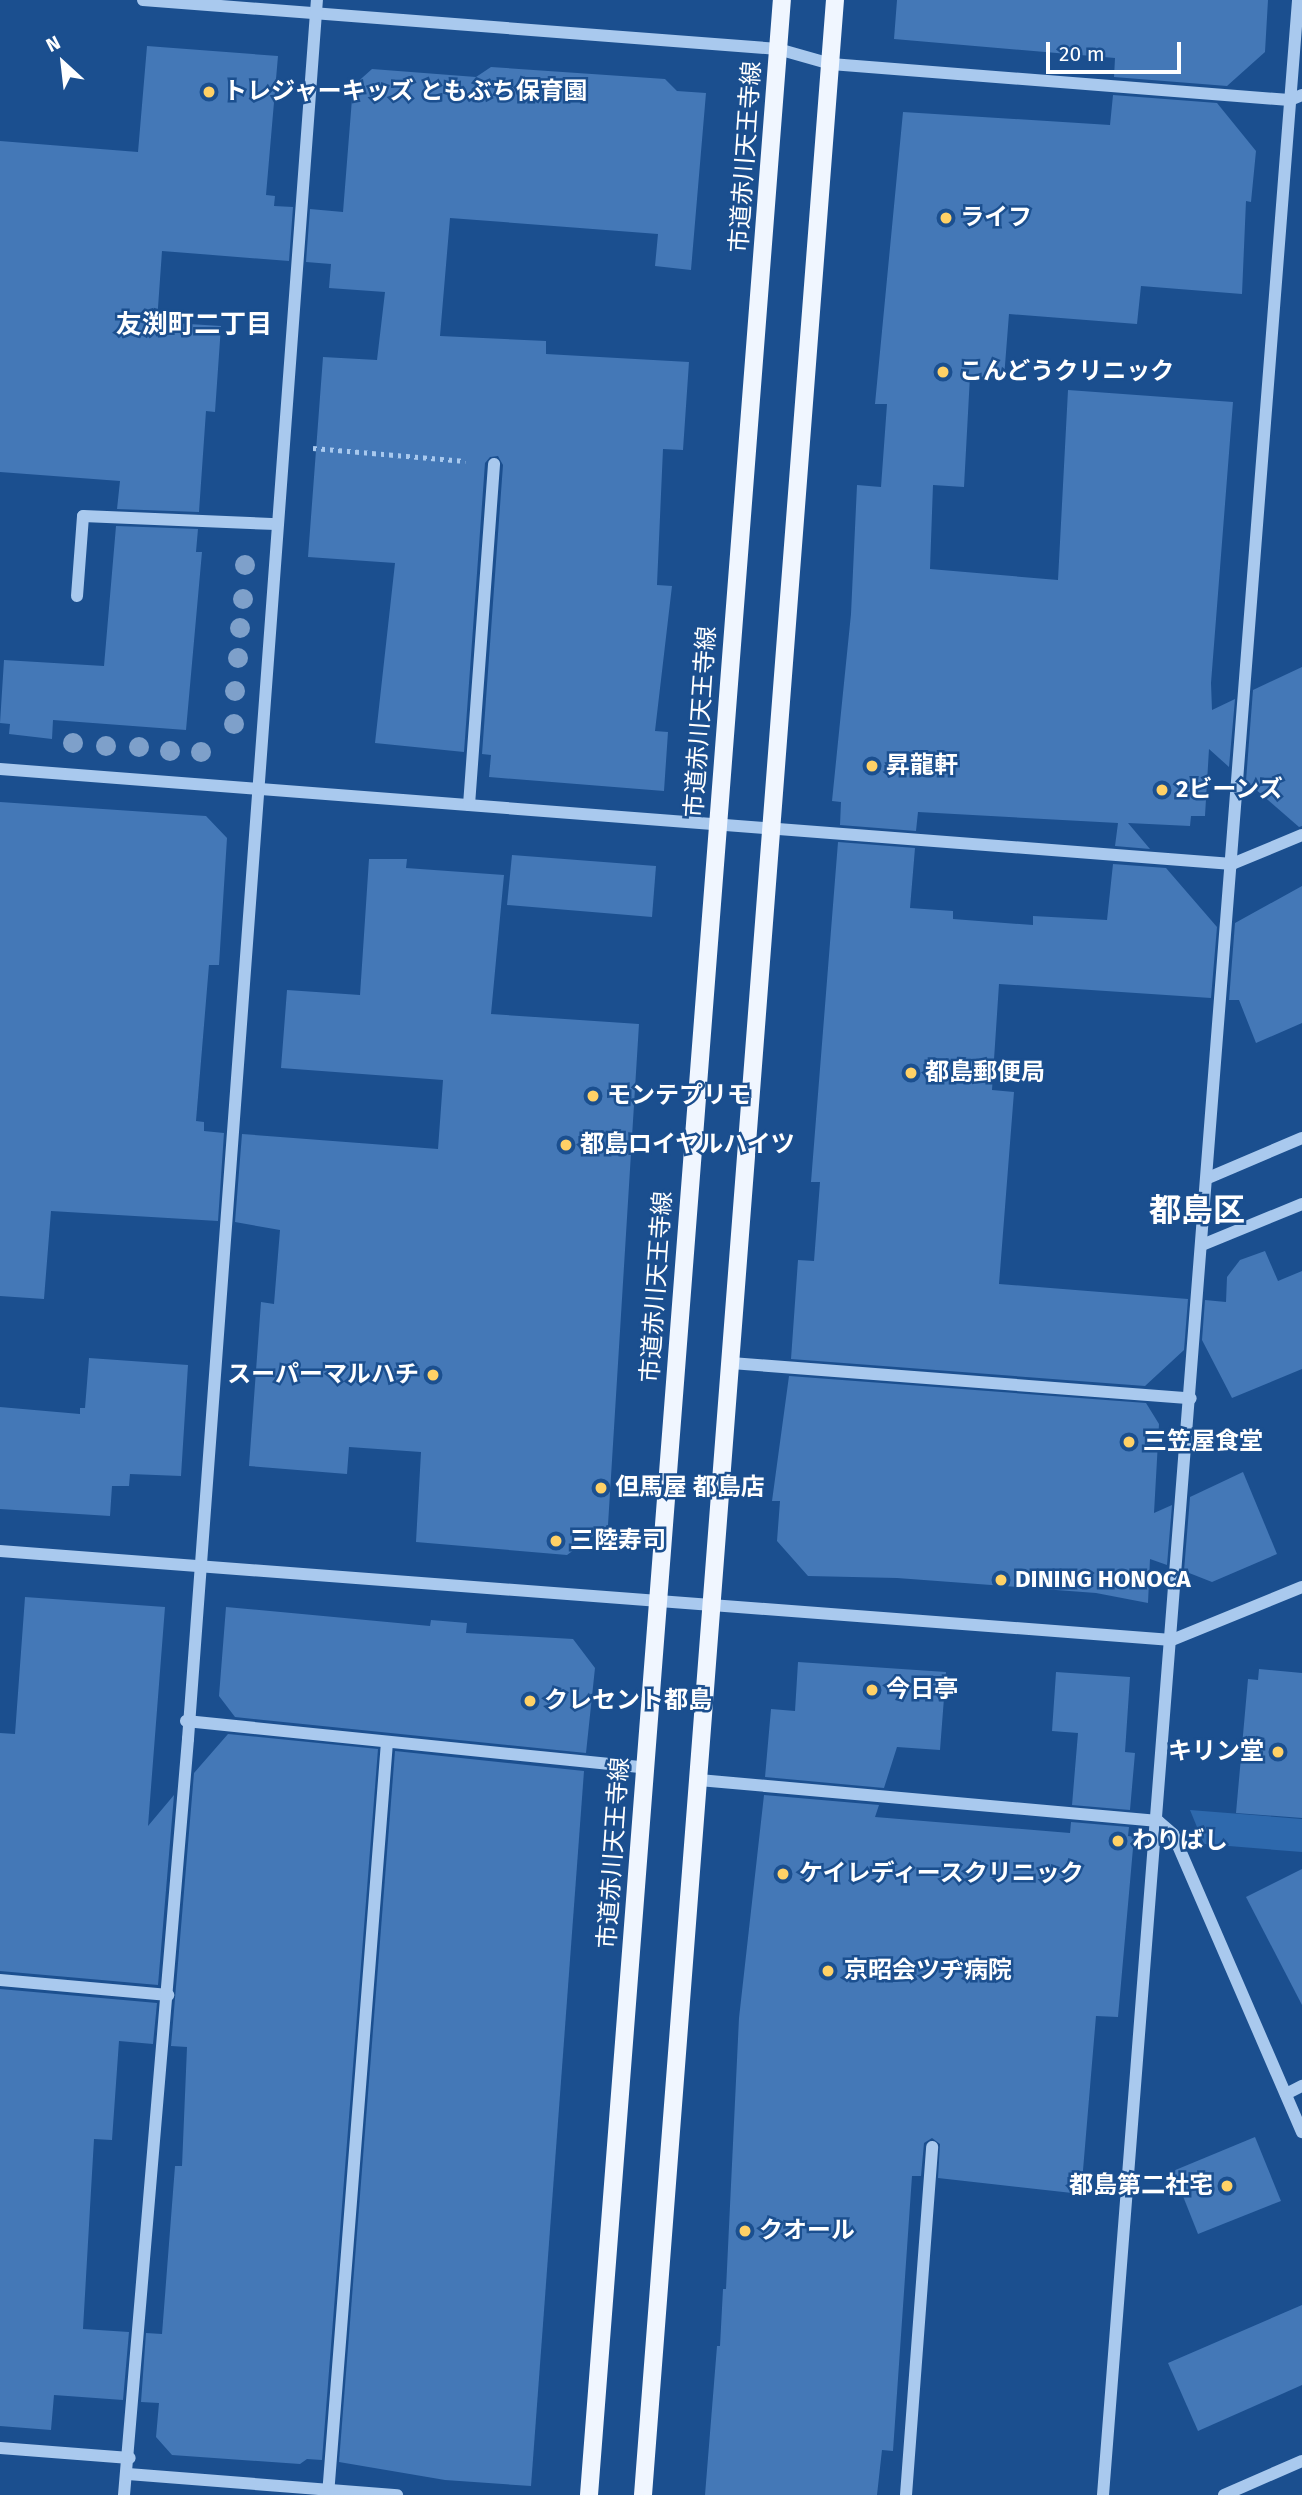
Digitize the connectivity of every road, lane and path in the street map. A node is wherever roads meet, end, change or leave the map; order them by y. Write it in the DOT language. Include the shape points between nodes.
graph roads {
  1 [pos="143,0"];
  2 [pos="782,0"];
  3 [pos="835,0"];
  4 [pos="1298,0"];
  5 [pos="317,6"];
  6 [pos="778,50"];
  7 [pos="831,64"];
  8 [pos="1296,97"];
  9 [pos="307,448"];
  10 [pos="494,464"];
  11 [pos="278,524"];
  12 [pos="77,596"];
  13 [pos="0,769"];
  14 [pos="258,789"];
  15 [pos="469,805"];
  16 [pos="718,825"];
  17 [pos="772,830"];
  18 [pos="1302,835"];
  19 [pos="1232,864"];
  20 [pos="1302,1139"];
  21 [pos="1208,1178"];
  22 [pos="1302,1204"];
  23 [pos="1202,1245"];
  24 [pos="732,1363"];
  25 [pos="1191,1398"];
  26 [pos="0,1551"];
  27 [pos="198,1566"];
  28 [pos="1302,1587"];
  29 [pos="657,1601"];
  30 [pos="712,1605"];
  31 [pos="1172,1640"];
  32 [pos="186,1721"];
  33 [pos="387,1742"];
  34 [pos="645,1768"];
  35 [pos="699,1780"];
  36 [pos="1158,1821"];
  37 [pos="0,1980"];
  38 [pos="168,1995"];
  39 [pos="1302,2085"];
  40 [pos="1286,2094"];
  41 [pos="1302,2132"];
  42 [pos="932,2147"];
  43 [pos="0,2448"];
  44 [pos="130,2458"];
  45 [pos="1302,2461"];
  46 [pos="128,2474"];
  47 [pos="328,2492"];
  48 [pos="124,2495"];
  49 [pos="397,2495"];
  50 [pos="589,2495"];
  51 [pos="643,2495"];
  52 [pos="906,2495"];
  53 [pos="1103,2495"];
  54 [pos="1224,2495"];
  1 -- 5 [label="street"];
  2 -- 6 [label="main road, 市道赤川天王寺線"];
  3 -- 7 [label="main road"];
  4 -- 8 [label="street"];
  5 -- 6 [label="street"];
  5 -- 11 [label="street"];
  6 -- 7 [label="street"];
  6 -- 16 [label="main road, 市道赤川天王寺線"];
  7 -- 8 [label="street"];
  7 -- 17 [label="main road"];
  8 -- 19 [label="street"];
  9 -- 10 [label="path"];
  10 -- 15 [label="street"];
  11 -- 12 [label="street" via="83,516"];
  11 -- 14 [label="street"];
  13 -- 14 [label="street"];
  14 -- 15 [label="street"];
  14 -- 27 [label="street"];
  15 -- 16 [label="street"];
  16 -- 17 [label="street"];
  16 -- 29 [label="main road, 市道赤川天王寺線"];
  17 -- 19 [label="street"];
  17 -- 24 [label="main road"];
  18 -- 19 [label="street"];
  19 -- 21 [label="street"];
  20 -- 21 [label="street"];
  21 -- 23 [label="street"];
  22 -- 23 [label="street"];
  23 -- 25 [label="street"];
  24 -- 25 [label="street"];
  24 -- 30 [label="main road"];
  25 -- 31 [label="street"];
  26 -- 27 [label="street"];
  27 -- 29 [label="street"];
  27 -- 32 [label="street"];
  28 -- 31 [label="street"];
  29 -- 30 [label="street"];
  29 -- 34 [label="main road, 市道赤川天王寺線"];
  30 -- 31 [label="street"];
  30 -- 35 [label="main road"];
  31 -- 36 [label="street"];
  32 -- 33 [label="street"];
  32 -- 38 [label="street"];
  33 -- 34 [label="street"];
  33 -- 47 [label="street"];
  34 -- 50 [label="main road, 市道赤川天王寺線"];
  35 -- 36 [label="street"];
  35 -- 51 [label="main road"];
  36 -- 40 [label="street" via="1173,1834"];
  36 -- 53 [label="street" via="1147,1909"];
  37 -- 38 [label="street"];
  38 -- 44 [label="street"];
  39 -- 40 [label="street"];
  40 -- 41 [label="street"];
  42 -- 52 [label="street"];
  43 -- 44 [label="street"];
  44 -- 46 [label="street"];
  45 -- 54 [label="street"];
  46 -- 47 [label="street"];
  46 -- 48 [label="street"];
  47 -- 49 [label="street"];
}
